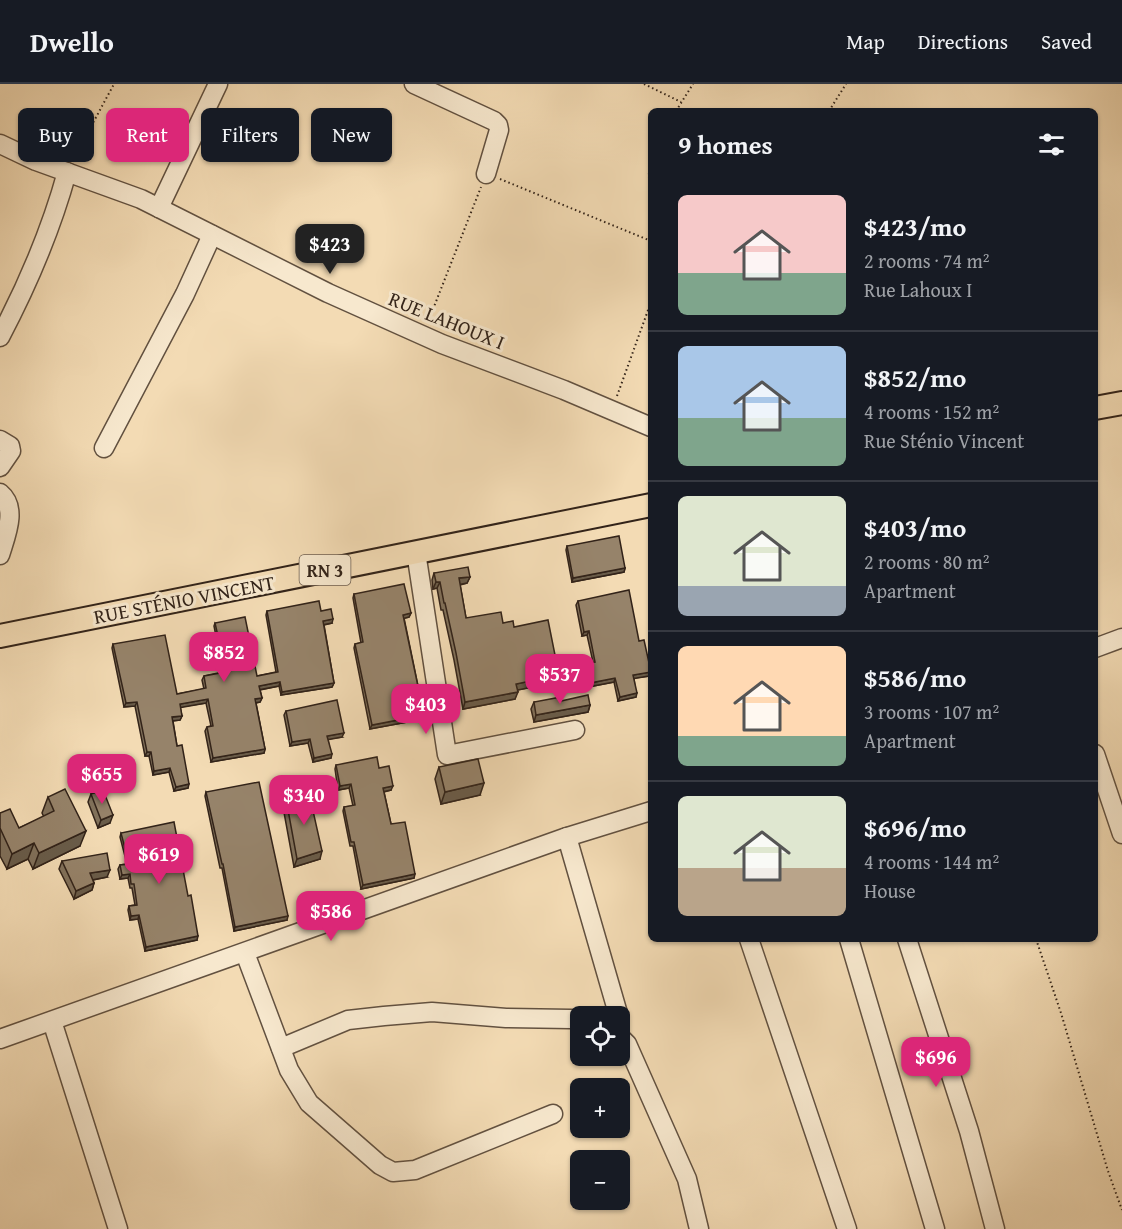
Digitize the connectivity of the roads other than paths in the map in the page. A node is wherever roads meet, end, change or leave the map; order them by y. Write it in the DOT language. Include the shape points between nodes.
graph roads {
  1 [pos="218,84"];
  2 [pos="414,84"];
  3 [pos="0,144"];
  4 [pos="67,172"];
  5 [pos="486,174"];
  6 [pos="159,208"];
  7 [pos="212,235"];
  8 [pos="0,337"];
  9 [pos="1122,403"];
  10 [pos="1098,407"];
  11 [pos="648,426"];
  12 [pos="0,440"];
  13 [pos="104,448"];
  14 [pos="0,467"];
  15 [pos="0,493"];
  16 [pos="648,506"];
  17 [pos="416,552"];
  18 [pos="0,555"];
  19 [pos="0,634"];
  20 [pos="1122,638"];
  21 [pos="1098,647"];
  22 [pos="575,730"];
  23 [pos="1098,763"];
  24 [pos="648,812"];
  25 [pos="1122,834"];
  26 [pos="567,837"];
  27 [pos="750,942"];
  28 [pos="850,942"];
  29 [pos="908,942"];
  30 [pos="245,953"];
  31 [pos="616,1006"];
  32 [pos="570,1019"];
  33 [pos="52,1020"];
  34 [pos="0,1040"];
  35 [pos="281,1048"];
  36 [pos="630,1055"];
  37 [pos="553,1114"];
  38 [pos="118,1229"];
  39 [pos="699,1229"];
  40 [pos="847,1229"];
  41 [pos="935,1229"];
  42 [pos="995,1229"];
  1 -- 6 [label="street"];
  2 -- 5 [label="street" via="498,125"];
  3 -- 4 [label="street, RUE LAHOUX I"];
  4 -- 6 [label="street, RUE LAHOUX I"];
  4 -- 8 [label="street" via="43,247"];
  6 -- 7 [label="street, RUE LAHOUX I"];
  7 -- 11 [label="street, RUE LAHOUX I" via="423,336"];
  7 -- 13 [label="street"];
  9 -- 10 [label="main road"];
  12 -- 14 [label="street" via="11,451"];
  15 -- 18 [label="street" via="8,503 10,516"];
  16 -- 17 [label="main road, RUE STÉNIO VINCENT / RN 3"];
  17 -- 19 [label="main road, RUE STÉNIO VINCENT / RN 3"];
  17 -- 22 [label="street" via="447,755"];
  20 -- 21 [label="street"];
  23 -- 25 [label="street"];
  24 -- 26 [label="street"];
  26 -- 30 [label="street"];
  26 -- 31 [label="street"];
  27 -- 40 [label="street"];
  28 -- 41 [label="street"];
  29 -- 42 [label="street" via="969,1131"];
  30 -- 33 [label="street"];
  30 -- 35 [label="street"];
  32 -- 35 [label="street" via="432,1012 384,1016 348,1020"];
  33 -- 34 [label="street"];
  33 -- 38 [label="street"];
  35 -- 37 [label="street" via="309,1103 393,1172 415,1170"];
  36 -- 39 [label="street" via="687,1179"];
}
